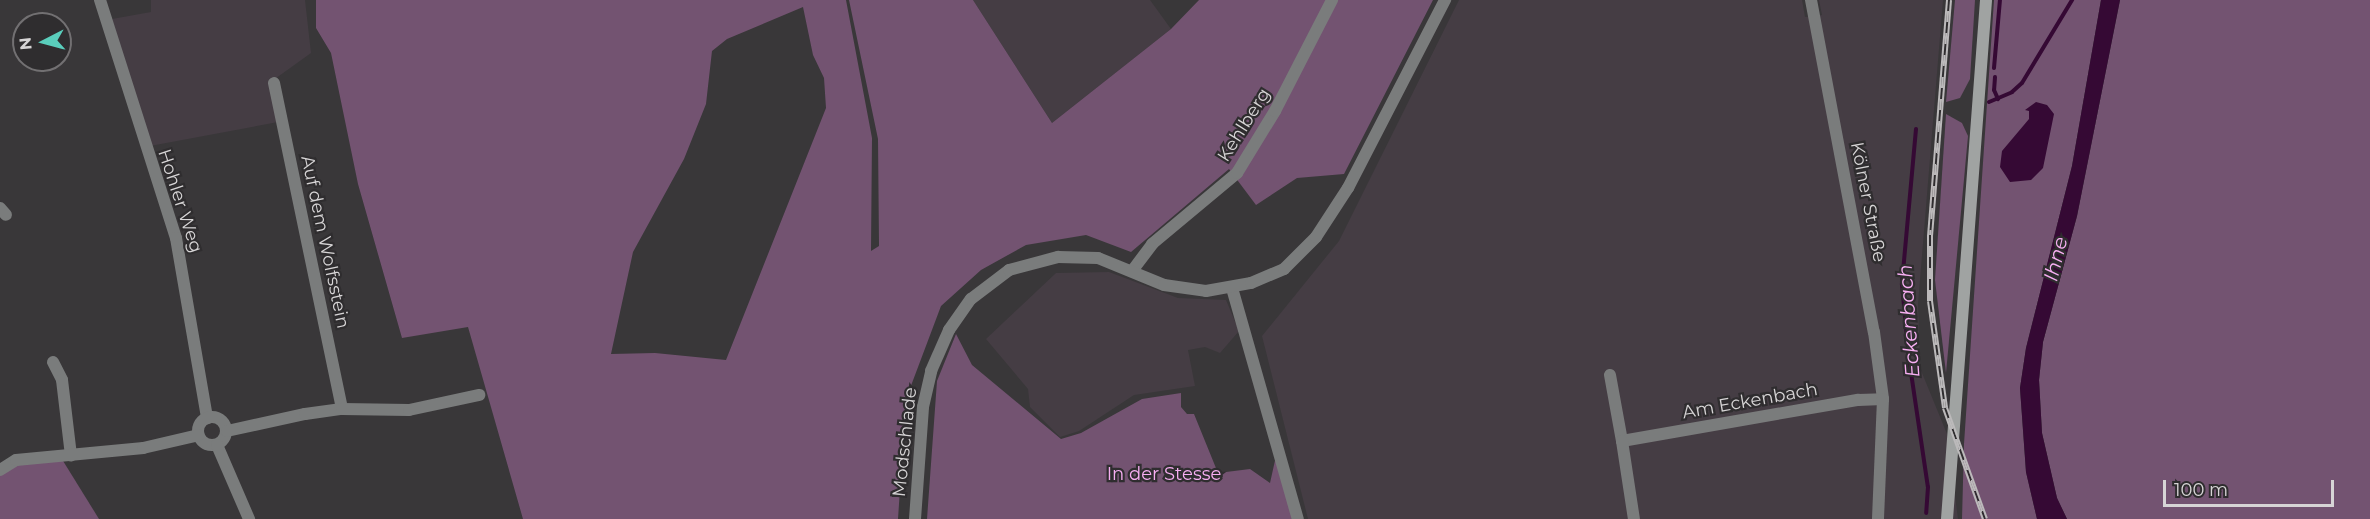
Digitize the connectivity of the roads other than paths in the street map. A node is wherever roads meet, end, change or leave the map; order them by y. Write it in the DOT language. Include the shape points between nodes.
graph roads {
  1 [pos="99,0"];
  2 [pos="1332,0"];
  3 [pos="1445,0"];
  4 [pos="1811,0"];
  5 [pos="1986,0"];
  6 [pos="274,83"];
  7 [pos="1131,271"];
  8 [pos="1232,288"];
  9 [pos="53,362"];
  10 [pos="1610,375"];
  11 [pos="478,395"];
  12 [pos="1883,399"];
  13 [pos="342,409"];
  14 [pos="207,418"];
  15 [pos="226,431"];
  16 [pos="199,435"];
  17 [pos="1622,441"];
  18 [pos="217,445"];
  19 [pos="71,454"];
  20 [pos="0,470"];
  21 [pos="249,519"];
  22 [pos="915,519"];
  23 [pos="1298,519"];
  24 [pos="1634,519"];
  25 [pos="1878,519"];
  26 [pos="1947,519"];
  1 -- 14 [label="street, Hohler Weg" via="176,238"];
  2 -- 7 [label="street, Kehlberg" via="1275,111 1237,172 1152,244"];
  3 -- 8 [label="street" via="1348,188 1316,237 1284,269"];
  4 -- 12 [label="street, Kölner Straße" via="1874,332"];
  5 -- 26 [label="main road"];
  6 -- 13 [label="street, Auf dem Wolfsstein"];
  7 -- 8 [label="street, Modschlade" via="1186,290"];
  7 -- 22 [label="street, Modschlade" via="1098,258 1037,260 1009,270 971,300 949,330 932,371 923,407"];
  8 -- 23 [label="street"];
  9 -- 19 [label="street" via="62,380"];
  10 -- 17 [label="street"];
  11 -- 13 [label="street" via="409,410"];
  12 -- 17 [label="street, Am Eckenbach"];
  12 -- 25 [label="street, Kölner Straße"];
  13 -- 15 [label="street"];
  14 -- 15 [label="street" via="221,420"];
  14 -- 16 [label="street" via="201,423"];
  15 -- 18 [label="street"];
  16 -- 18 [label="street" via="204,443"];
  16 -- 19 [label="street" via="143,448"];
  17 -- 24 [label="street"];
  18 -- 21 [label="street"];
  19 -- 20 [label="street" via="16,460"];
}
